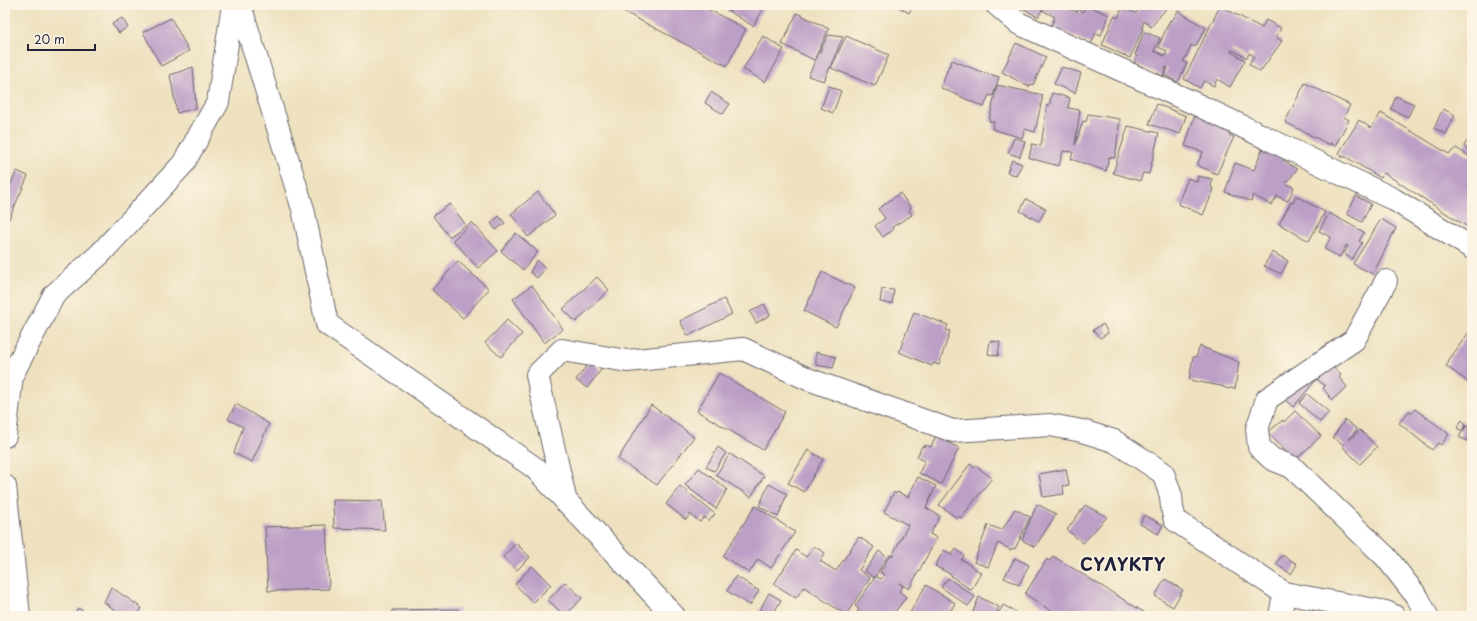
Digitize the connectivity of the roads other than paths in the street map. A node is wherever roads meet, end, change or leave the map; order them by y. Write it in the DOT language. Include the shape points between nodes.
graph roads {
  1 [pos="233,5"];
  2 [pos="240,5"];
  3 [pos="997,5"];
  4 [pos="1472,248"];
  5 [pos="1386,281"];
  6 [pos="5,436"];
  7 [pos="5,486"];
  8 [pos="566,502"];
  9 [pos="1284,593"];
  10 [pos="19,616"];
  11 [pos="674,616"];
  12 [pos="1280,616"];
  13 [pos="1394,616"];
  14 [pos="1428,616"];
  1 -- 6 [label="street" via="218,102 184,164 100,254 54,295 12,375"];
  2 -- 8 [label="street" via="303,209 327,324 534,468"];
  3 -- 4 [label="street" via="1018,23 1198,105 1393,199"];
  5 -- 14 [label="street" via="1354,340 1267,399 1257,430 1259,447 1272,459 1292,467 1386,557 1418,598"];
  7 -- 10 [label="street"];
  8 -- 9 [label="street" via="537,376 562,350 627,361 742,349 808,379 953,431 1050,425 1114,441 1163,473 1176,520"];
  8 -- 11 [label="street"];
  9 -- 12 [label="street"];
  9 -- 13 [label="street" via="1386,612"];
}
